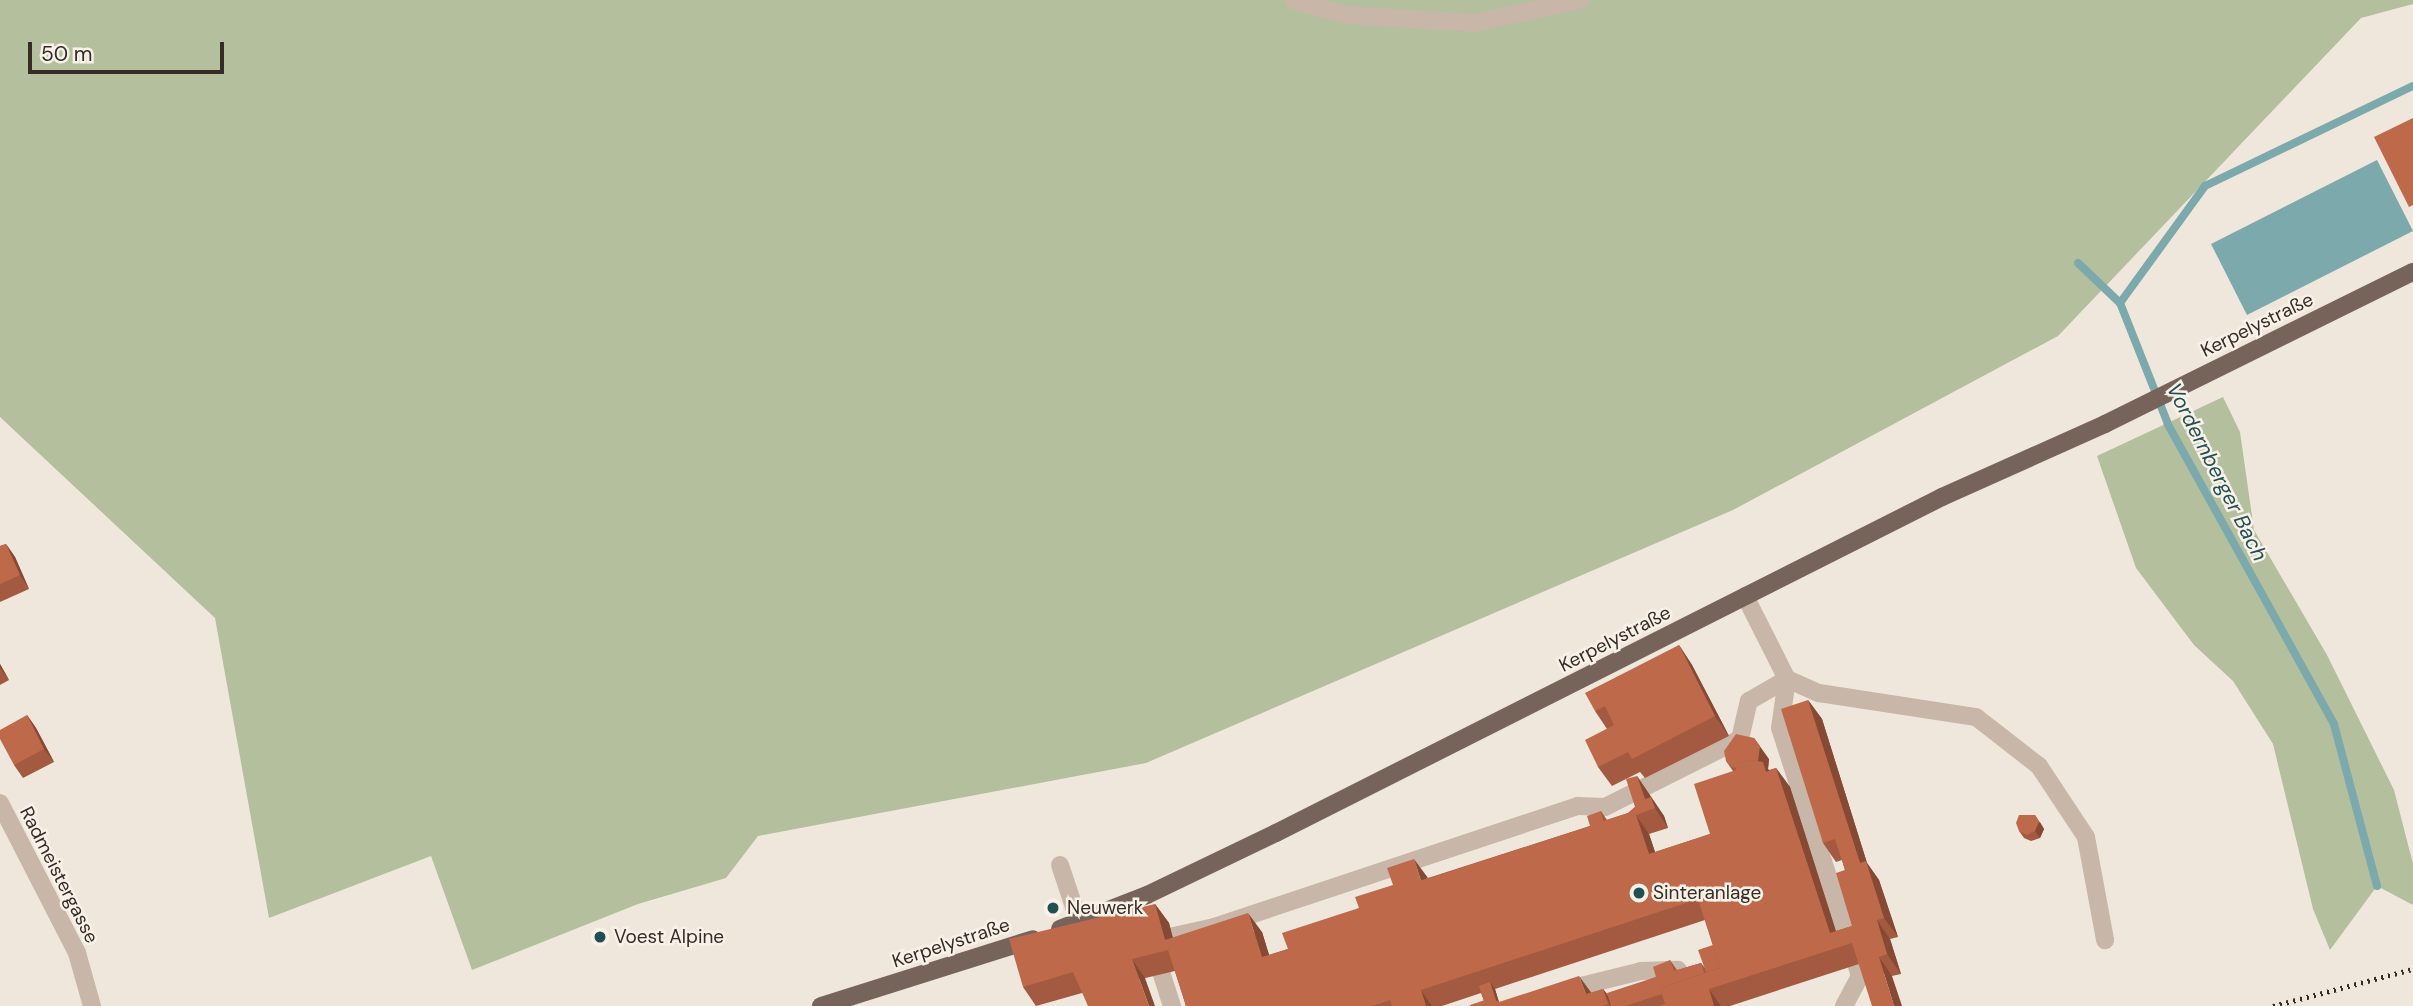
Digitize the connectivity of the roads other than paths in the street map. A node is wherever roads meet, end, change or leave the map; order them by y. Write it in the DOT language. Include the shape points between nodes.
graph roads {
  1 [pos="1293,0"];
  2 [pos="1579,0"];
  3 [pos="2413,272"];
  4 [pos="1745,596"];
  5 [pos="1787,679"];
  6 [pos="0,803"];
  7 [pos="1060,865"];
  8 [pos="1079,922"];
  9 [pos="2105,940"];
  10 [pos="1695,985"];
  11 [pos="1548,993"];
  12 [pos="92,1006"];
  13 [pos="821,1006"];
  14 [pos="1172,1006"];
  15 [pos="1844,1006"];
  1 -- 2 [label="street" via="1345,15 1475,23"];
  3 -- 4 [label="main road, Kerpelystraße"];
  4 -- 5 [label="street"];
  4 -- 8 [label="main road, Kerpelystraße" via="1276,833"];
  5 -- 9 [label="street" via="1819,693 1976,717 2039,766 2086,837"];
  5 -- 14 [label="street" via="1749,701 1740,739 1605,807 1578,806 1214,926 1151,941"];
  5 -- 15 [label="street" via="1780,728 1860,976"];
  6 -- 12 [label="street, Radmeistergasse" via="76,953"];
  7 -- 8 [label="street"];
  8 -- 13 [label="main road, Kerpelystraße"];
  10 -- 11 [label="street" via="1680,970 1641,971"];
}
